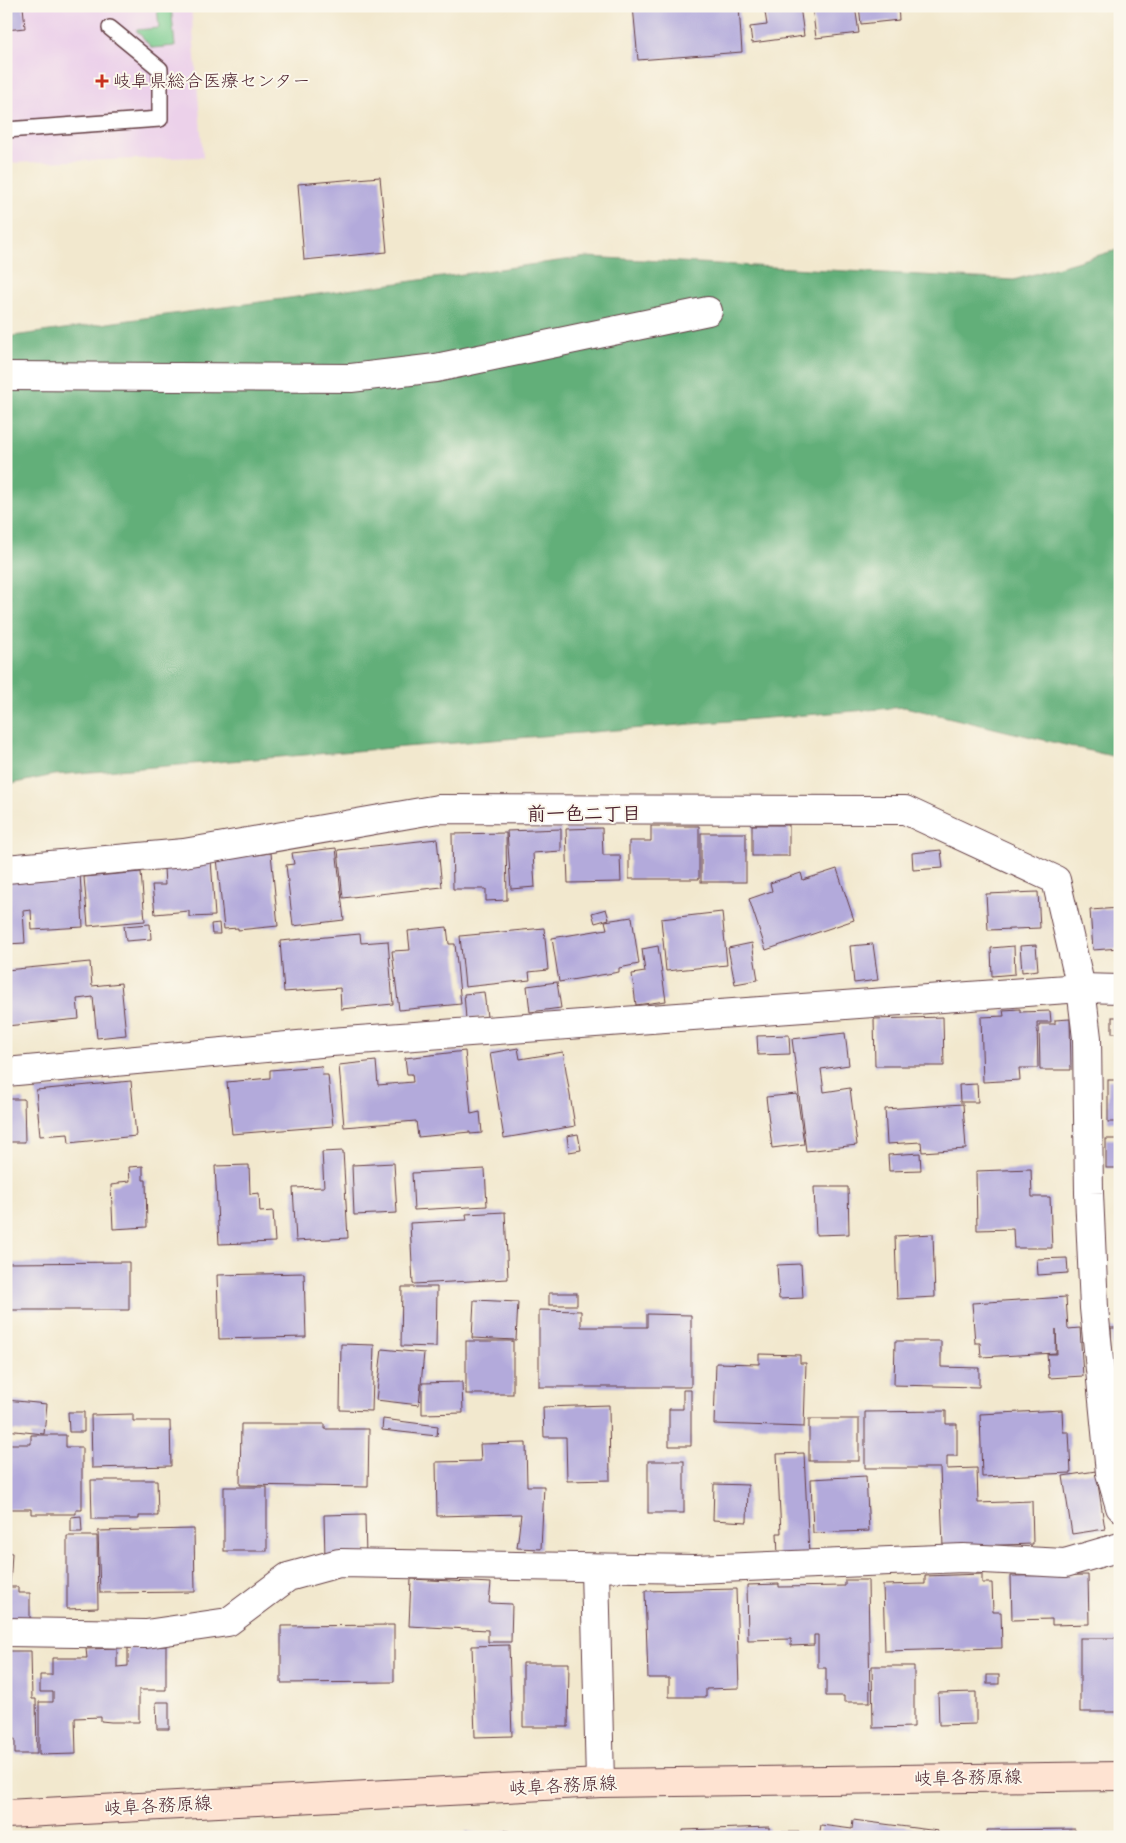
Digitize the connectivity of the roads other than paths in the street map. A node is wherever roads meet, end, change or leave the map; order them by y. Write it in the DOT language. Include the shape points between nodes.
graph roads {
  1 [pos="110,28"];
  2 [pos="6,130"];
  3 [pos="708,311"];
  4 [pos="6,376"];
  5 [pos="6,869"];
  6 [pos="1081,988"];
  7 [pos="1120,989"];
  8 [pos="6,1072"];
  9 [pos="1120,1507"];
  10 [pos="1120,1547"];
  11 [pos="595,1568"];
  12 [pos="6,1632"];
  13 [pos="1120,1776"];
  14 [pos="600,1783"];
  15 [pos="6,1814"];
  1 -- 2 [label="lane" via="160,69 160,119"];
  3 -- 4 [label="street" via="436,368 351,378"];
  5 -- 6 [label="street" via="184,853 438,809 905,810 1056,880"];
  6 -- 7 [label="street"];
  6 -- 8 [label="street" via="331,1042"];
  6 -- 9 [label="street" via="1087,1038 1094,1308 1110,1473"];
  10 -- 11 [label="street" via="1065,1563 963,1558 694,1569"];
  11 -- 12 [label="street" via="339,1563 288,1577 228,1622 146,1634"];
  11 -- 14 [label="street"];
  13 -- 14 [label="main road, 岐阜各務原線"];
  14 -- 15 [label="main road, 岐阜各務原線"];
}
